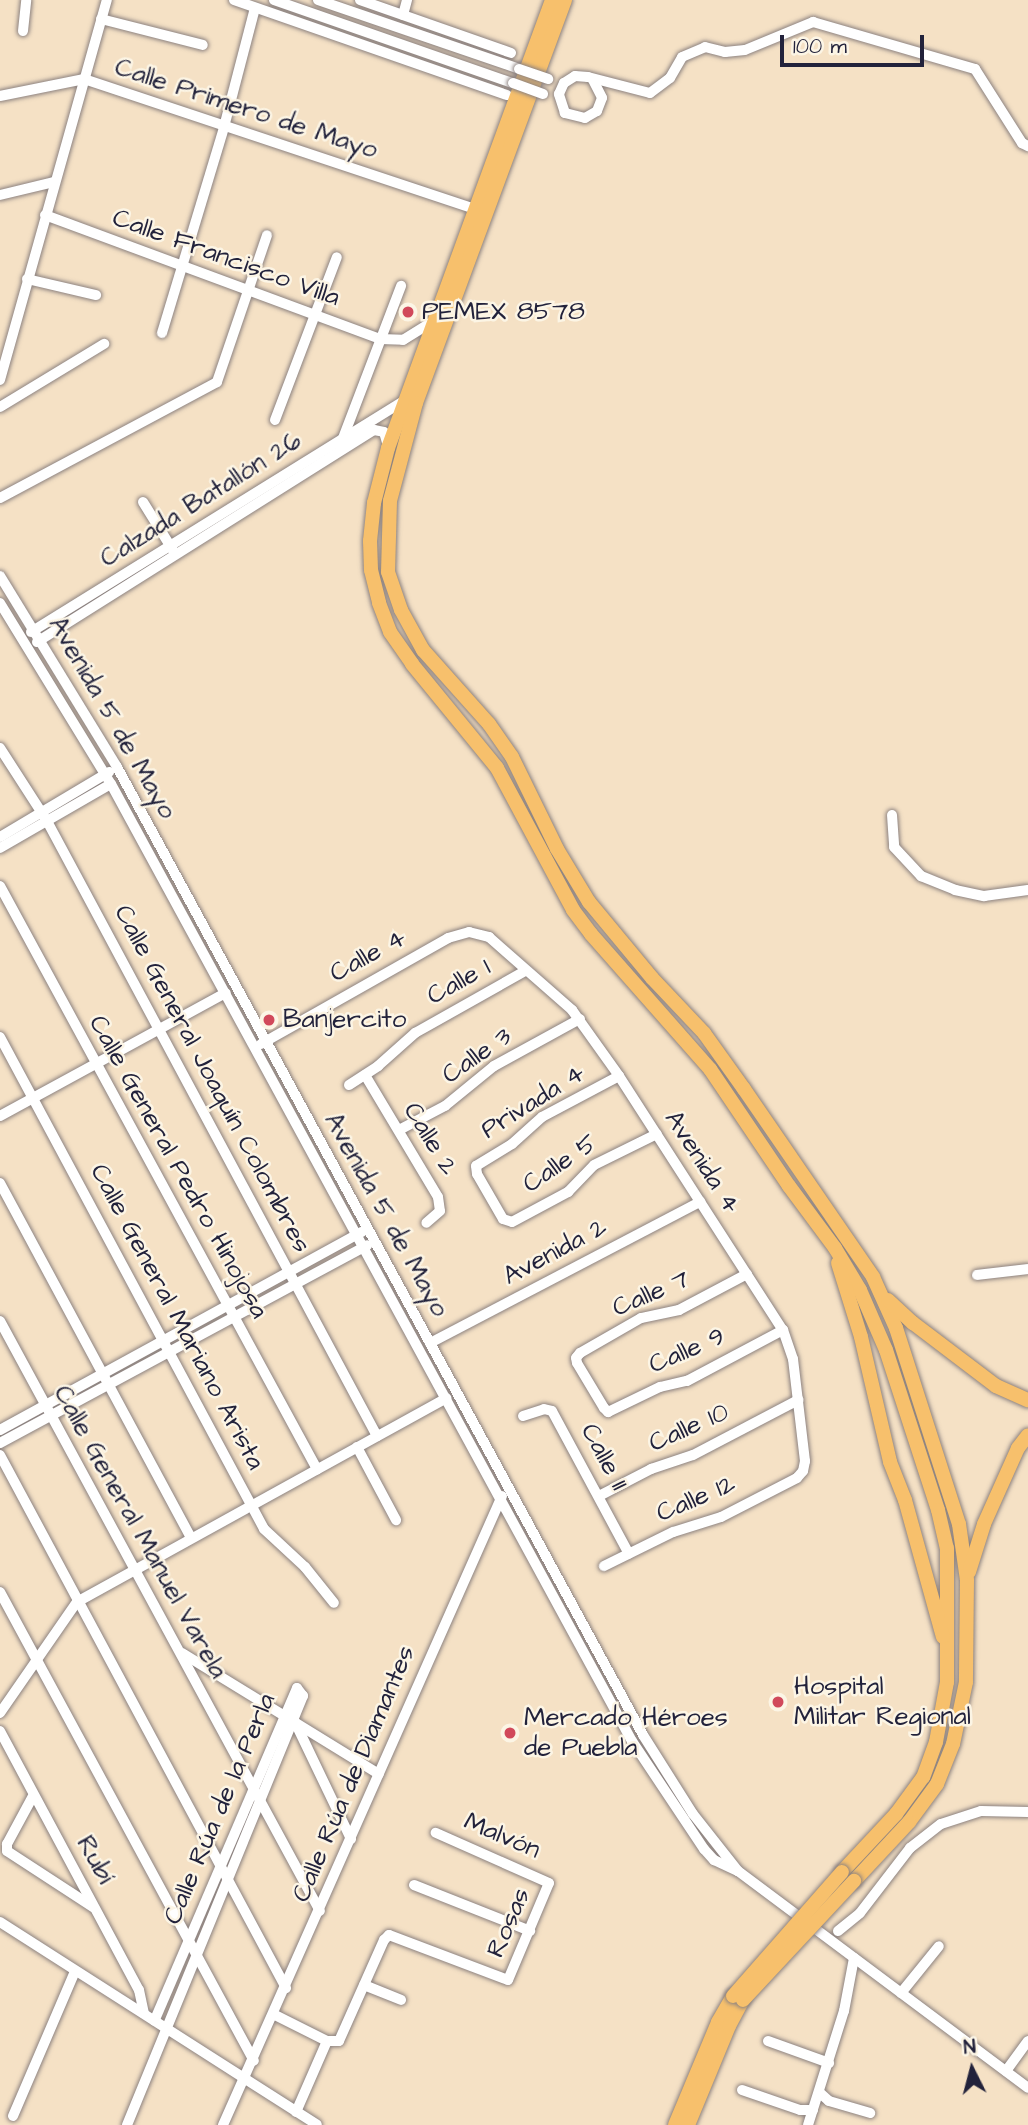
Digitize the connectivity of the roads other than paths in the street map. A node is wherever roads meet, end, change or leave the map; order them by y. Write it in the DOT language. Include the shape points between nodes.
graph roads {
  1 [pos="26,0"];
  2 [pos="107,0"];
  3 [pos="234,0"];
  4 [pos="274,0"];
  5 [pos="318,0"];
  6 [pos="360,0"];
  7 [pos="407,0"];
  8 [pos="552,0"];
  9 [pos="565,0"];
  10 [pos="255,8"];
  11 [pos="403,15"];
  12 [pos="101,19"];
  13 [pos="23,32"];
  14 [pos="203,45"];
  15 [pos="511,53"];
  16 [pos="84,79"];
  17 [pos="593,80"];
  18 [pos="564,83"];
  19 [pos="0,96"];
  20 [pos="507,96"];
  21 [pos="559,100"];
  22 [pos="224,127"];
  23 [pos="1028,146"];
  24 [pos="54,182"];
  25 [pos="0,195"];
  26 [pos="475,209"];
  27 [pos="45,215"];
  28 [pos="267,235"];
  29 [pos="337,257"];
  30 [pos="184,266"];
  31 [pos="27,279"];
  32 [pos="401,286"];
  33 [pos="247,289"];
  34 [pos="96,295"];
  35 [pos="315,315"];
  36 [pos="433,321"];
  37 [pos="162,333"];
  38 [pos="380,339"];
  39 [pos="104,344"];
  40 [pos="0,380"];
  41 [pos="403,401"];
  42 [pos="0,407"];
  43 [pos="275,420"];
  44 [pos="344,442"];
  45 [pos="388,448"];
  46 [pos="0,498"];
  47 [pos="143,502"];
  48 [pos="173,550"];
  49 [pos="0,576"];
  50 [pos="0,603"];
  51 [pos="38,635"];
  52 [pos="25,643"];
  53 [pos="0,748"];
  54 [pos="117,767"];
  55 [pos="108,779"];
  56 [pos="892,815"];
  57 [pos="45,817"];
  58 [pos="0,837"];
  59 [pos="0,848"];
  60 [pos="0,886"];
  61 [pos="1028,890"];
  62 [pos="469,932"];
  63 [pos="526,971"];
  64 [pos="226,993"];
  65 [pos="580,1019"];
  66 [pos="161,1028"];
  67 [pos="0,1037"];
  68 [pos="266,1041"];
  69 [pos="255,1048"];
  70 [pos="95,1064"];
  71 [pos="365,1075"];
  72 [pos="619,1076"];
  73 [pos="349,1085"];
  74 [pos="33,1097"];
  75 [pos="0,1116"];
  76 [pos="399,1130"];
  77 [pos="657,1134"];
  78 [pos="476,1170"];
  79 [pos="330,1172"];
  80 [pos="803,1177"];
  81 [pos="0,1183"];
  82 [pos="789,1186"];
  83 [pos="700,1202"];
  84 [pos="426,1223"];
  85 [pos="367,1228"];
  86 [pos="356,1234"];
  87 [pos="374,1242"];
  88 [pos="363,1247"];
  89 [pos="835,1248"];
  90 [pos="1028,1269"];
  91 [pos="289,1271"];
  92 [pos="747,1274"];
  93 [pos="977,1275"];
  94 [pos="296,1283"];
  95 [pos="882,1293"];
  96 [pos="228,1304"];
  97 [pos="409,1306"];
  98 [pos="398,1312"];
  99 [pos="234,1316"];
  100 [pos="0,1321"];
  101 [pos="783,1330"];
  102 [pos="164,1338"];
  103 [pos="430,1343"];
  104 [pos="170,1350"];
  105 [pos="102,1373"];
  106 [pos="107,1384"];
  107 [pos="446,1398"];
  108 [pos="798,1400"];
  109 [pos="1028,1400"];
  110 [pos="44,1405"];
  111 [pos="608,1412"];
  112 [pos="50,1416"];
  113 [pos="523,1416"];
  114 [pos="0,1430"];
  115 [pos="1028,1435"];
  116 [pos="377,1436"];
  117 [pos="0,1443"];
  118 [pos="484,1443"];
  119 [pos="357,1447"];
  120 [pos="472,1448"];
  121 [pos="0,1455"];
  122 [pos="317,1469"];
  123 [pos="803,1471"];
  124 [pos="508,1488"];
  125 [pos="599,1496"];
  126 [pos="500,1500"];
  127 [pos="251,1505"];
  128 [pos="396,1520"];
  129 [pos="191,1538"];
  130 [pos="629,1554"];
  131 [pos="604,1566"];
  132 [pos="135,1569"];
  133 [pos="967,1580"];
  134 [pos="0,1592"];
  135 [pos="77,1602"];
  136 [pos="334,1603"];
  137 [pos="180,1651"];
  138 [pos="37,1660"];
  139 [pos="947,1661"];
  140 [pos="0,1713"];
  141 [pos="289,1716"];
  142 [pos="0,1731"];
  143 [pos="379,1774"];
  144 [pos="671,1779"];
  145 [pos="661,1787"];
  146 [pos="253,1788"];
  147 [pos="33,1796"];
  148 [pos="260,1802"];
  149 [pos="1028,1812"];
  150 [pos="436,1833"];
  151 [pos="351,1839"];
  152 [pos="220,1866"];
  153 [pos="738,1871"];
  154 [pos="848,1877"];
  155 [pos="228,1880"];
  156 [pos="549,1882"];
  157 [pos="414,1885"];
  158 [pos="96,1909"];
  159 [pos="320,1911"];
  160 [pos="0,1922"];
  161 [pos="530,1931"];
  162 [pos="834,1935"];
  163 [pos="188,1943"];
  164 [pos="939,1946"];
  165 [pos="854,1958"];
  166 [pos="197,1959"];
  167 [pos="75,1971"];
  168 [pos="364,1985"];
  169 [pos="286,1988"];
  170 [pos="901,1993"];
  171 [pos="738,1998"];
  172 [pos="401,2000"];
  173 [pos="144,2013"];
  174 [pos="275,2015"];
  175 [pos="155,2021"];
  176 [pos="168,2030"];
  177 [pos="327,2041"];
  178 [pos="768,2041"];
  179 [pos="1028,2041"];
  180 [pos="254,2060"];
  181 [pos="830,2063"];
  182 [pos="1006,2071"];
  183 [pos="245,2081"];
  184 [pos="1028,2088"];
  185 [pos="742,2090"];
  186 [pos="819,2092"];
  187 [pos="813,2110"];
  188 [pos="296,2112"];
  189 [pos="870,2113"];
  190 [pos="13,2116"];
  191 [pos="309,2123"];
  192 [pos="127,2125"];
  193 [pos="223,2125"];
  194 [pos="675,2125"];
  195 [pos="688,2125"];
  196 [pos="808,2125"];
  1 -- 13 [label="street"];
  2 -- 12 [label="street"];
  3 -- 10 [label="street"];
  4 -- 21 [label="street, bridge"];
  5 -- 18 [label="street, bridge"];
  6 -- 11 [label="street"];
  7 -- 11 [label="street"];
  8 -- 26 [label="main road"];
  9 -- 80 [label="main road" via="416,402 390,501 388,572 401,610 423,650 512,757 589,902 704,1033"];
  10 -- 20 [label="street"];
  10 -- 22 [label="street"];
  11 -- 15 [label="street"];
  12 -- 14 [label="street"];
  12 -- 16 [label="street"];
  16 -- 19 [label="street, Calle Primero de Mayo"];
  16 -- 22 [label="street, Calle Primero de Mayo"];
  16 -- 24 [label="street"];
  17 -- 18 [label="street" via="582,76"];
  17 -- 21 [label="street" via="602,98 592,116 571,117"];
  17 -- 23 [label="street" via="650,93 670,78 682,57 705,47 745,50 813,22 975,69"];
  18 -- 21 [label="street"];
  22 -- 26 [label="street, Calle Primero de Mayo"];
  22 -- 30 [label="street"];
  24 -- 25 [label="street"];
  24 -- 27 [label="street"];
  26 -- 36 [label="main road"];
  27 -- 30 [label="street, Calle Francisco Villa"];
  27 -- 31 [label="street"];
  28 -- 33 [label="street"];
  29 -- 35 [label="street"];
  30 -- 33 [label="street, Calle Francisco Villa"];
  30 -- 37 [label="street"];
  31 -- 34 [label="street"];
  31 -- 40 [label="street"];
  32 -- 38 [label="street"];
  33 -- 35 [label="street, Calle Francisco Villa"];
  33 -- 46 [label="street" via="221,375 211,387"];
  35 -- 38 [label="street, Calle Francisco Villa"];
  35 -- 43 [label="street"];
  36 -- 38 [label="street, Calle Francisco Villa" via="403,340"];
  36 -- 41 [label="main road"];
  38 -- 44 [label="street"];
  39 -- 42 [label="street"];
  41 -- 44 [label="street, Calzada Batallón 26"];
  41 -- 45 [label="main road"];
  44 -- 45 [label="street, Calzada Batallón 26" via="377,429 386,434"];
  44 -- 48 [label="street, Calzada Batallón 26"];
  45 -- 82 [label="main road" via="370,541 379,603 390,632 497,768 591,934 710,1069"];
  47 -- 48 [label="street"];
  48 -- 51 [label="street, Calzada Batallón 26"];
  49 -- 51 [label="street, Avenida 5 de Mayo"];
  50 -- 52 [label="street, Avenida 5 de Mayo"];
  51 -- 52 [label="street, Calzada Batallón 26"];
  51 -- 54 [label="street, Avenida 5 de Mayo"];
  52 -- 55 [label="street, Avenida 5 de Mayo"];
  53 -- 57 [label="street, Calle General Joaquín Colombres"];
  54 -- 55 [label="street"];
  54 -- 68 [label="street, Avenida 5 de Mayo"];
  55 -- 57 [label="street"];
  55 -- 64 [label="street, Avenida 5 de Mayo"];
  56 -- 61 [label="street" via="894,847 920,876 984,896"];
  57 -- 58 [label="street"];
  57 -- 59 [label="street"];
  57 -- 66 [label="street, Calle General Joaquín Colombres"];
  60 -- 70 [label="street, Calle General Pedro Hinojosa"];
  62 -- 63 [label="street, Avenida 4" via="489,937"];
  62 -- 68 [label="street, Calle 4" via="448,937"];
  63 -- 65 [label="street, Avenida 4"];
  63 -- 71 [label="street, Calle 1" via="415,1033"];
  64 -- 66 [label="street"];
  64 -- 69 [label="street, Avenida 5 de Mayo"];
  65 -- 72 [label="street, Avenida 4"];
  65 -- 76 [label="street, Calle 3" via="494,1066 445,1106"];
  66 -- 70 [label="street"];
  66 -- 91 [label="street, Calle General Joaquín Colombres"];
  67 -- 74 [label="street, Calle General Mariano Arista"];
  68 -- 69 [label="street, Calle 4"];
  68 -- 79 [label="street, Avenida 5 de Mayo"];
  69 -- 79 [label="street, Avenida 5 de Mayo"];
  70 -- 74 [label="street"];
  70 -- 96 [label="street, Calle General Pedro Hinojosa"];
  71 -- 73 [label="street, Calle 1"];
  71 -- 76 [label="street, Calle 2"];
  72 -- 77 [label="street, Avenida 4"];
  72 -- 78 [label="street, Privada 4" via="542,1117 512,1144 479,1163"];
  74 -- 75 [label="street"];
  74 -- 102 [label="street, Calle General Mariano Arista"];
  76 -- 84 [label="street, Calle 2" via="440,1204 440,1211"];
  77 -- 78 [label="street, Calle 5" via="594,1165 568,1192 512,1222 503,1219"];
  77 -- 83 [label="street, Avenida 4"];
  79 -- 85 [label="street, Avenida 5 de Mayo"];
  79 -- 86 [label="street, Avenida 5 de Mayo"];
  80 -- 82 [label="main road"];
  80 -- 95 [label="main road"];
  81 -- 105 [label="street"];
  82 -- 89 [label="main road"];
  83 -- 92 [label="street, Avenida 4"];
  83 -- 103 [label="street, Avenida 2"];
  85 -- 86 [label="street"];
  85 -- 87 [label="street, Avenida 5 de Mayo"];
  86 -- 88 [label="street, Avenida 5 de Mayo"];
  86 -- 91 [label="street"];
  87 -- 88 [label="street"];
  87 -- 97 [label="street, Avenida 5 de Mayo"];
  88 -- 94 [label="street"];
  88 -- 98 [label="street, Avenida 5 de Mayo"];
  89 -- 139 [label="main road"];
  89 -- 139 [label="main road" via="875,1323 938,1510 947,1548"];
  90 -- 93 [label="street"];
  91 -- 94 [label="street, Calle General Joaquín Colombres"];
  91 -- 96 [label="street"];
  92 -- 101 [label="street, Avenida 4"];
  92 -- 111 [label="street, Calle 7" via="679,1310 641,1318 576,1358"];
  94 -- 99 [label="street"];
  94 -- 116 [label="street, Calle General Joaquín Colombres"];
  95 -- 109 [label="main road" via="913,1323 996,1386"];
  95 -- 133 [label="main road" via="953,1503"];
  96 -- 99 [label="street, Calle General Pedro Hinojosa"];
  96 -- 102 [label="street"];
  97 -- 98 [label="street"];
  97 -- 103 [label="street, Avenida 5 de Mayo"];
  98 -- 107 [label="street, Avenida 5 de Mayo"];
  99 -- 104 [label="street"];
  99 -- 122 [label="street, Calle General Pedro Hinojosa"];
  100 -- 110 [label="street, Calle General Manuel Varela"];
  101 -- 108 [label="street, Avenida 4" via="793,1359"];
  101 -- 111 [label="street, Calle 9" via="687,1381 660,1387"];
  102 -- 104 [label="street, Calle General Mariano Arista"];
  102 -- 105 [label="street"];
  103 -- 118 [label="street, Avenida 5 de Mayo"];
  104 -- 106 [label="street"];
  104 -- 127 [label="street, Calle General Mariano Arista"];
  105 -- 106 [label="street"];
  105 -- 110 [label="street"];
  106 -- 112 [label="street"];
  106 -- 129 [label="street"];
  107 -- 116 [label="street"];
  107 -- 120 [label="street, Avenida 5 de Mayo"];
  108 -- 123 [label="street, Avenida 4"];
  108 -- 125 [label="street, Calle 10" via="693,1455 651,1469"];
  110 -- 112 [label="street, Calle General Manuel Varela"];
  110 -- 114 [label="street"];
  112 -- 117 [label="street"];
  112 -- 132 [label="street, Calle General Manuel Varela"];
  113 -- 125 [label="street, Calle 11" via="552,1411"];
  115 -- 133 [label="main road" via="984,1524"];
  116 -- 119 [label="street"];
  118 -- 120 [label="street"];
  118 -- 124 [label="street, Avenida 5 de Mayo"];
  119 -- 122 [label="street"];
  119 -- 128 [label="street"];
  120 -- 126 [label="street, Avenida 5 de Mayo"];
  121 -- 135 [label="street"];
  122 -- 127 [label="street"];
  123 -- 130 [label="street, Calle 12" via="721,1517 673,1532"];
  124 -- 126 [label="street, Calle Rúa de Diamantes"];
  124 -- 144 [label="street, Avenida 5 de Mayo"];
  125 -- 130 [label="street, Calle 11"];
  126 -- 143 [label="street, Calle Rúa de Diamantes"];
  126 -- 145 [label="street, Avenida 5 de Mayo"];
  127 -- 129 [label="street"];
  127 -- 136 [label="street, Calle General Mariano Arista" via="271,1537 305,1567"];
  129 -- 132 [label="street"];
  130 -- 131 [label="street, Calle 12"];
  132 -- 135 [label="street"];
  132 -- 137 [label="street, Calle General Manuel Varela"];
  133 -- 154 [label="main road" via="965,1682 953,1744 930,1794 909,1822"];
  134 -- 138 [label="street"];
  135 -- 138 [label="street"];
  135 -- 152 [label="street"];
  137 -- 141 [label="street"];
  137 -- 146 [label="street, Calle General Manuel Varela"];
  138 -- 140 [label="street"];
  138 -- 163 [label="street"];
  139 -- 154 [label="main road" via="943,1714 923,1777"];
  141 -- 143 [label="street"];
  141 -- 146 [label="street, Calle Rúa de la Perla"];
  141 -- 148 [label="street, Calle Rúa de la Perla"];
  141 -- 151 [label="street"];
  142 -- 147 [label="street, Rubí"];
  143 -- 151 [label="street, Calle Rúa de Diamantes"];
  144 -- 145 [label="street"];
  144 -- 153 [label="street, Avenida 5 de Mayo"];
  145 -- 153 [label="street, Avenida 5 de Mayo" via="714,1860"];
  146 -- 148 [label="street, Calle General Manuel Varela"];
  146 -- 152 [label="street, Calle Rúa de la Perla"];
  147 -- 158 [label="street, Rubí"];
  147 -- 158 [label="street" via="7,1851"];
  148 -- 155 [label="street, Calle Rúa de la Perla"];
  148 -- 159 [label="street, Calle General Manuel Varela"];
  149 -- 162 [label="street" via="981,1811 941,1824 910,1848 846,1927"];
  150 -- 156 [label="street, Malvón"];
  151 -- 159 [label="street, Calle Rúa de Diamantes"];
  152 -- 155 [label="street"];
  152 -- 163 [label="street, Calle Rúa de la Perla"];
  153 -- 162 [label="street, Avenida 5 de Mayo"];
  154 -- 171 [label="main road, bridge"];
  155 -- 166 [label="street, Calle Rúa de la Perla"];
  155 -- 169 [label="street"];
  156 -- 161 [label="street, Rosas"];
  157 -- 161 [label="street"];
  158 -- 173 [label="street, Rubí" via="139,1990"];
  159 -- 169 [label="street, Calle Rúa de Diamantes"];
  160 -- 167 [label="street"];
  161 -- 168 [label="street, Rosas" via="508,1980 389,1936"];
  162 -- 165 [label="street, Avenida 5 de Mayo"];
  163 -- 166 [label="street"];
  163 -- 175 [label="street, Calle Rúa de la Perla"];
  164 -- 170 [label="street"];
  165 -- 170 [label="street, Avenida 5 de Mayo"];
  165 -- 181 [label="street"];
  166 -- 176 [label="street, Calle Rúa de la Perla"];
  166 -- 180 [label="street"];
  167 -- 173 [label="street"];
  167 -- 190 [label="street"];
  168 -- 172 [label="street"];
  168 -- 177 [label="street" via="339,2041"];
  169 -- 174 [label="street, Calle Rúa de Diamantes"];
  170 -- 182 [label="street, Avenida 5 de Mayo"];
  171 -- 194 [label="main road" via="718,2022"];
  171 -- 195 [label="main road"];
  173 -- 175 [label="street"];
  174 -- 177 [label="street"];
  174 -- 180 [label="street, Calle Rúa de Diamantes"];
  175 -- 176 [label="street"];
  176 -- 183 [label="street"];
  176 -- 192 [label="street, Calle Rúa de la Perla"];
  177 -- 188 [label="street"];
  178 -- 181 [label="street"];
  179 -- 182 [label="street"];
  180 -- 183 [label="street, Calle Rúa de Diamantes"];
  181 -- 186 [label="street"];
  182 -- 184 [label="street, Avenida 5 de Mayo"];
  183 -- 188 [label="street"];
  183 -- 193 [label="street, Calle Rúa de Diamantes"];
  185 -- 187 [label="street" via="800,2110"];
  186 -- 187 [label="street"];
  186 -- 189 [label="street" via="829,2101"];
  187 -- 196 [label="street"];
  188 -- 191 [label="street"];
}
